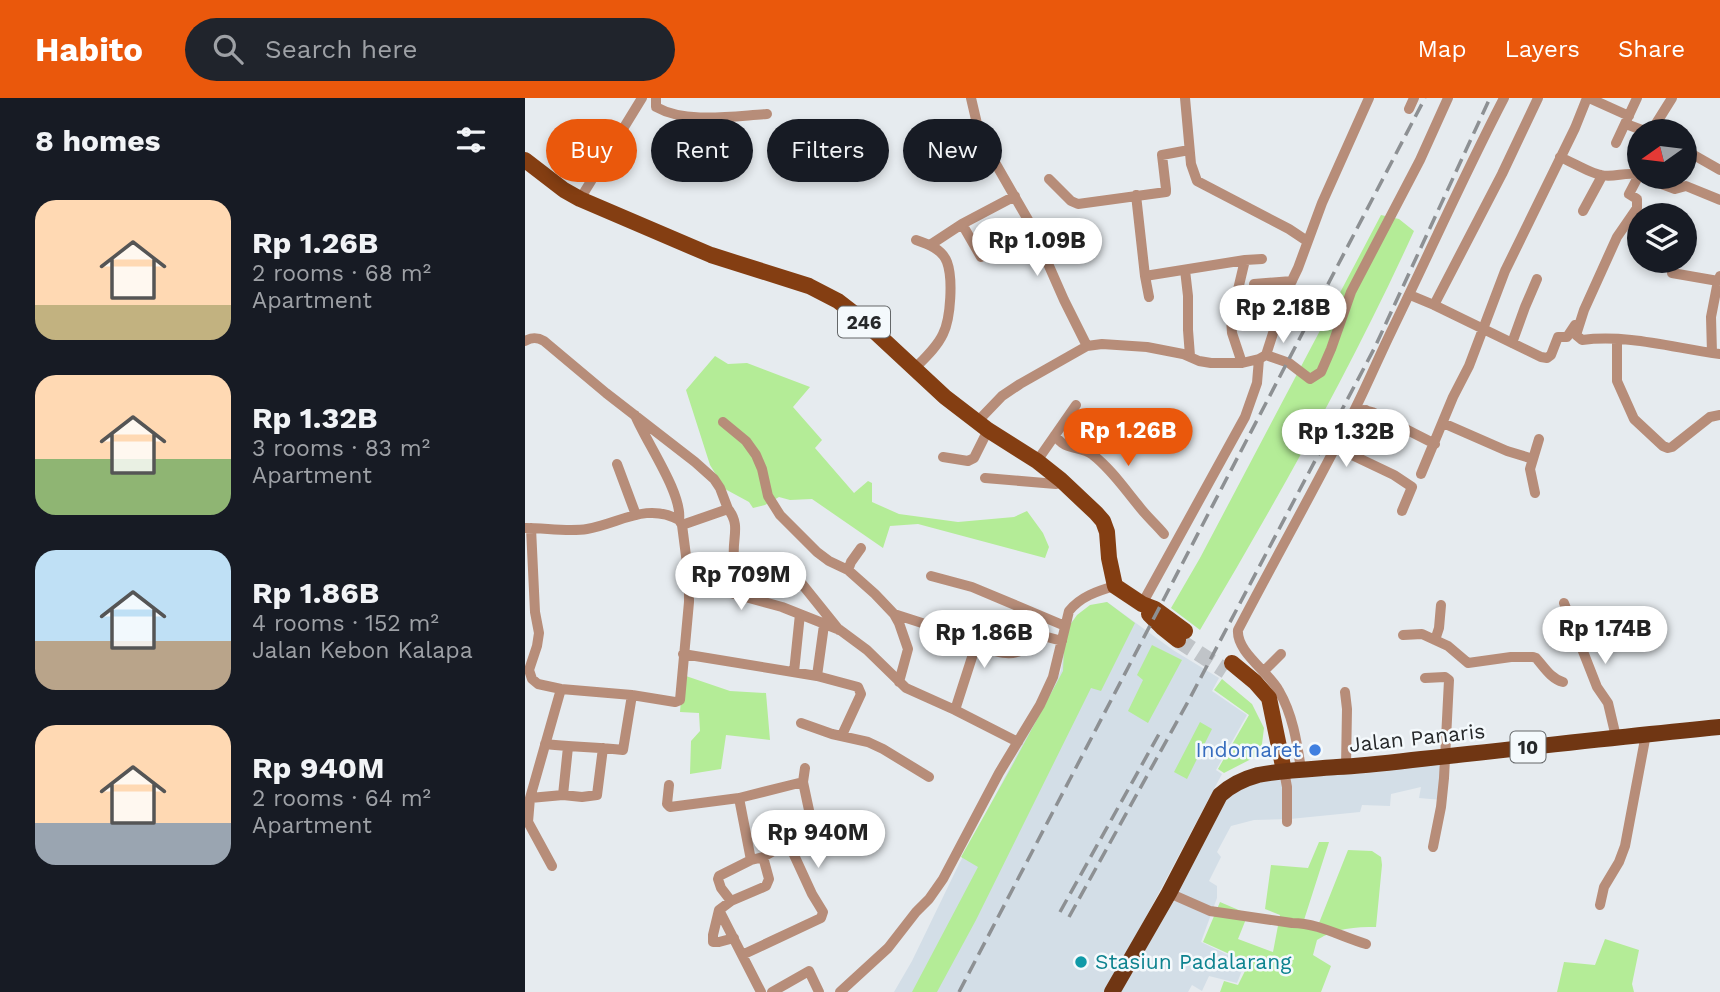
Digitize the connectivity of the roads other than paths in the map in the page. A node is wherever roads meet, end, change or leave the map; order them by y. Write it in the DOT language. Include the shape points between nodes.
graph roads {
  1 [pos="642,98"];
  2 [pos="656,98"];
  3 [pos="971,98"];
  4 [pos="1185,98"];
  5 [pos="1369,98"];
  6 [pos="1414,98"];
  7 [pos="1447,98"];
  8 [pos="1504,98"];
  9 [pos="1538,98"];
  10 [pos="1588,98"];
  11 [pos="1637,98"];
  12 [pos="1672,98"];
  13 [pos="1409,109"];
  14 [pos="767,114"];
  15 [pos="1627,119"];
  16 [pos="1660,119"];
  17 [pos="1627,120"];
  18 [pos="1616,143"];
  19 [pos="1189,150"];
  20 [pos="1697,156"];
  21 [pos="1560,157"];
  22 [pos="525,160"];
  23 [pos="1720,170"];
  24 [pos="1627,174"];
  25 [pos="1602,176"];
  26 [pos="1049,179"];
  27 [pos="1632,189"];
  28 [pos="1693,189"];
  29 [pos="1015,195"];
  30 [pos="1136,195"];
  31 [pos="580,199"];
  32 [pos="1720,200"];
  33 [pos="1583,211"];
  34 [pos="962,225"];
  35 [pos="916,240"];
  36 [pos="1307,241"];
  37 [pos="930,245"];
  38 [pos="981,257"];
  39 [pos="1262,259"];
  40 [pos="1245,260"];
  41 [pos="1185,271"];
  42 [pos="1672,273"];
  43 [pos="1145,276"];
  44 [pos="1719,278"];
  45 [pos="1537,279"];
  46 [pos="1254,284"];
  47 [pos="1290,285"];
  48 [pos="1410,295"];
  49 [pos="1149,297"];
  50 [pos="1434,305"];
  51 [pos="1584,310"];
  52 [pos="1342,316"];
  53 [pos="1715,318"];
  54 [pos="1482,329"];
  55 [pos="1617,339"];
  56 [pos="525,341"];
  57 [pos="1512,344"];
  58 [pos="1087,346"];
  59 [pos="1716,353"];
  60 [pos="1190,356"];
  61 [pos="1263,357"];
  62 [pos="1242,363"];
  63 [pos="915,368"];
  64 [pos="1076,405"];
  65 [pos="1366,411"];
  66 [pos="635,415"];
  67 [pos="1720,415"];
  68 [pos="723,422"];
  69 [pos="1443,423"];
  70 [pos="983,426"];
  71 [pos="1055,435"];
  72 [pos="1340,436"];
  73 [pos="1539,439"];
  74 [pos="1435,444"];
  75 [pos="943,457"];
  76 [pos="1533,460"];
  77 [pos="1037,461"];
  78 [pos="617,464"];
  79 [pos="1421,474"];
  80 [pos="985,478"];
  81 [pos="1061,480"];
  82 [pos="1535,493"];
  83 [pos="728,509"];
  84 [pos="1402,511"];
  85 [pos="636,515"];
  86 [pos="680,523"];
  87 [pos="528,528"];
  88 [pos="1164,534"];
  89 [pos="861,548"];
  90 [pos="734,557"];
  91 [pos="848,570"];
  92 [pos="931,576"];
  93 [pos="801,584"];
  94 [pos="1115,586"];
  95 [pos="689,588"];
  96 [pos="1564,603"];
  97 [pos="1142,604"];
  98 [pos="1441,605"];
  99 [pos="800,614"];
  100 [pos="894,614"];
  101 [pos="969,616"];
  102 [pos="984,620"];
  103 [pos="922,623"];
  104 [pos="824,625"];
  105 [pos="1065,626"];
  106 [pos="840,631"];
  107 [pos="1027,632"];
  108 [pos="1182,635"];
  109 [pos="1403,635"];
  110 [pos="1435,640"];
  111 [pos="1062,641"];
  112 [pos="975,645"];
  113 [pos="683,654"];
  114 [pos="1281,654"];
  115 [pos="1229,667"];
  116 [pos="1264,671"];
  117 [pos="794,672"];
  118 [pos="817,676"];
  119 [pos="1425,678"];
  120 [pos="899,682"];
  121 [pos="1563,682"];
  122 [pos="561,689"];
  123 [pos="1345,692"];
  124 [pos="632,695"];
  125 [pos="955,710"];
  126 [pos="801,723"];
  127 [pos="1720,727"];
  128 [pos="1646,734"];
  129 [pos="842,735"];
  130 [pos="1616,737"];
  131 [pos="1018,742"];
  132 [pos="545,744"];
  133 [pos="568,747"];
  134 [pos="603,748"];
  135 [pos="1445,757"];
  136 [pos="1346,767"];
  137 [pos="805,768"];
  138 [pos="1301,769"];
  139 [pos="1285,771"];
  140 [pos="929,777"];
  141 [pos="803,782"];
  142 [pos="669,785"];
  143 [pos="563,795"];
  144 [pos="530,798"];
  145 [pos="739,798"];
  146 [pos="848,815"];
  147 [pos="1287,822"];
  148 [pos="527,823"];
  149 [pos="813,829"];
  150 [pos="783,831"];
  151 [pos="788,843"];
  152 [pos="1433,847"];
  153 [pos="763,856"];
  154 [pos="751,860"];
  155 [pos="552,866"];
  156 [pos="1168,893"];
  157 [pos="731,901"];
  158 [pos="1600,905"];
  159 [pos="719,910"];
  160 [pos="734,938"];
  161 [pos="1366,944"];
  162 [pos="742,955"];
  163 [pos="761,992"];
  164 [pos="772,992"];
  165 [pos="819,992"];
  166 [pos="840,992"];
  167 [pos="1112,992"];
  1 -- 31 [label="street"];
  2 -- 14 [label="street" via="656,107 683,117"];
  3 -- 29 [label="street" via="978,128"];
  4 -- 19 [label="street"];
  5 -- 36 [label="street"];
  6 -- 13 [label="street"];
  7 -- 52 [label="street"];
  8 -- 48 [label="street"];
  9 -- 50 [label="street"];
  10 -- 17 [label="street"];
  10 -- 21 [label="street"];
  11 -- 15 [label="street"];
  12 -- 16 [label="street"];
  17 -- 18 [label="street"];
  19 -- 30 [label="street" via="1162,155 1166,192"];
  19 -- 36 [label="street" via="1197,181"];
  20 -- 23 [label="street"];
  21 -- 25 [label="street"];
  21 -- 54 [label="street"];
  22 -- 31 [label="main road, 246"];
  24 -- 25 [label="street"];
  25 -- 33 [label="street"];
  26 -- 30 [label="street" via="1078,204"];
  27 -- 51 [label="street" via="1629,194 1637,199 1637,208 1617,237"];
  28 -- 32 [label="street"];
  29 -- 34 [label="street"];
  29 -- 58 [label="street"];
  30 -- 43 [label="street"];
  31 -- 63 [label="main road, 246" via="711,256 816,289 860,318"];
  34 -- 37 [label="street"];
  34 -- 38 [label="street"];
  35 -- 37 [label="street"];
  36 -- 47 [label="street"];
  37 -- 63 [label="street" via="947,262 950,310 944,334"];
  39 -- 40 [label="street"];
  40 -- 41 [label="street"];
  40 -- 62 [label="street" via="1231,319"];
  41 -- 43 [label="street"];
  41 -- 60 [label="street"];
  42 -- 44 [label="street"];
  43 -- 49 [label="street"];
  44 -- 53 [label="street"];
  45 -- 57 [label="street"];
  46 -- 47 [label="street"];
  47 -- 52 [label="street"];
  47 -- 61 [label="street"];
  48 -- 50 [label="street"];
  48 -- 72 [label="street"];
  50 -- 54 [label="street"];
  51 -- 55 [label="street" via="1579,338"];
  51 -- 57 [label="street" via="1570,335 1558,337 1547,358"];
  52 -- 61 [label="street" via="1321,372 1310,379 1289,363"];
  53 -- 59 [label="street"];
  54 -- 57 [label="street"];
  54 -- 69 [label="street"];
  55 -- 59 [label="street"];
  55 -- 67 [label="street" via="1617,381 1634,419 1663,446 1672,447 1710,417"];
  56 -- 66 [label="street" via="544,341"];
  58 -- 60 [label="street" via="1147,347"];
  58 -- 70 [label="street" via="1002,396"];
  60 -- 62 [label="street" via="1211,363"];
  61 -- 62 [label="street"];
  61 -- 97 [label="street" via="1245,417"];
  63 -- 70 [label="main road, 246"];
  64 -- 71 [label="street"];
  65 -- 72 [label="street"];
  65 -- 74 [label="street"];
  65 -- 84 [label="street" via="1352,455 1412,487"];
  66 -- 83 [label="street" via="714,479"];
  66 -- 86 [label="street" via="668,478"];
  68 -- 91 [label="street" via="746,440 756,455 768,496 780,515 817,552"];
  69 -- 74 [label="street"];
  69 -- 76 [label="street"];
  70 -- 75 [label="street" via="974,458"];
  70 -- 77 [label="main road, 246"];
  71 -- 77 [label="street"];
  71 -- 88 [label="street" via="1073,449 1094,455"];
  72 -- 116 [label="street" via="1238,630 1241,646"];
  73 -- 76 [label="street"];
  74 -- 79 [label="street"];
  76 -- 82 [label="street" via="1530,469"];
  77 -- 81 [label="main road, 246"];
  78 -- 85 [label="street"];
  80 -- 81 [label="street" via="1056,484"];
  81 -- 94 [label="main road, 246" via="1103,521"];
  83 -- 86 [label="street"];
  83 -- 90 [label="street" via="735,521"];
  85 -- 86 [label="street" via="669,514"];
  85 -- 87 [label="street" via="585,529"];
  86 -- 95 [label="street"];
  87 -- 122 [label="street" via="539,633 529,670 538,684"];
  89 -- 91 [label="street"];
  91 -- 100 [label="street"];
  92 -- 105 [label="street" via="972,587"];
  93 -- 106 [label="street"];
  94 -- 97 [label="main road"];
  94 -- 105 [label="street" via="1075,603"];
  95 -- 99 [label="street" via="727,592"];
  95 -- 113 [label="street"];
  96 -- 130 [label="street" via="1597,687 1608,703"];
  97 -- 108 [label="main road" via="1150,616"];
  98 -- 110 [label="street"];
  99 -- 104 [label="street"];
  99 -- 117 [label="street"];
  100 -- 103 [label="street"];
  100 -- 120 [label="street" via="908,649"];
  101 -- 102 [label="street"];
  102 -- 107 [label="street"];
  102 -- 112 [label="street"];
  104 -- 106 [label="street"];
  104 -- 118 [label="street"];
  105 -- 111 [label="street"];
  106 -- 120 [label="street"];
  107 -- 111 [label="street"];
  107 -- 112 [label="street" via="1022,650 1016,653"];
  109 -- 110 [label="street" via="1422,634"];
  110 -- 121 [label="street" via="1468,663 1533,657"];
  111 -- 131 [label="street" via="1053,677"];
  112 -- 125 [label="street"];
  113 -- 117 [label="street"];
  113 -- 124 [label="street" via="680,700"];
  114 -- 116 [label="street"];
  115 -- 139 [label="main road" via="1276,728"];
  116 -- 138 [label="street" via="1280,692 1289,715"];
  117 -- 118 [label="street"];
  118 -- 129 [label="street" via="860,690"];
  119 -- 135 [label="street" via="1449,680"];
  120 -- 125 [label="street"];
  122 -- 124 [label="street"];
  122 -- 132 [label="street"];
  123 -- 136 [label="street"];
  124 -- 134 [label="street" via="623,750"];
  125 -- 131 [label="street"];
  126 -- 129 [label="street"];
  127 -- 128 [label="highway, Jalan Panaris / 10"];
  128 -- 130 [label="highway, Jalan Panaris / 10"];
  128 -- 158 [label="street" via="1625,846"];
  129 -- 140 [label="street" via="883,749"];
  130 -- 135 [label="highway, Jalan Panaris / 10"];
  131 -- 166 [label="street" via="936,889 888,948"];
  132 -- 133 [label="street"];
  132 -- 144 [label="street"];
  133 -- 134 [label="street"];
  133 -- 143 [label="street"];
  134 -- 143 [label="street" via="597,795"];
  135 -- 136 [label="highway, Jalan Panaris / 10"];
  135 -- 152 [label="street"];
  136 -- 138 [label="highway, Jalan Panaris / 10"];
  137 -- 141 [label="street"];
  138 -- 139 [label="highway, Jalan Panaris / 10"];
  139 -- 147 [label="street"];
  139 -- 156 [label="highway, 10" via="1239,781 1220,795"];
  141 -- 145 [label="street"];
  141 -- 149 [label="street"];
  142 -- 145 [label="street" via="670,807"];
  143 -- 144 [label="street"];
  144 -- 148 [label="street"];
  145 -- 154 [label="street"];
  146 -- 149 [label="street"];
  148 -- 155 [label="street"];
  149 -- 151 [label="street"];
  150 -- 151 [label="street"];
  151 -- 153 [label="street"];
  151 -- 162 [label="street" via="823,915"];
  153 -- 154 [label="street"];
  153 -- 157 [label="street" via="769,878 766,886"];
  154 -- 157 [label="street" via="717,878"];
  156 -- 161 [label="street" via="1210,911 1303,923"];
  156 -- 167 [label="highway, 10"];
  157 -- 159 [label="street"];
  159 -- 160 [label="street"];
  159 -- 160 [label="street" via="713,942"];
  160 -- 162 [label="street"];
  162 -- 163 [label="street"];
  164 -- 165 [label="street" via="809,971"];
}
